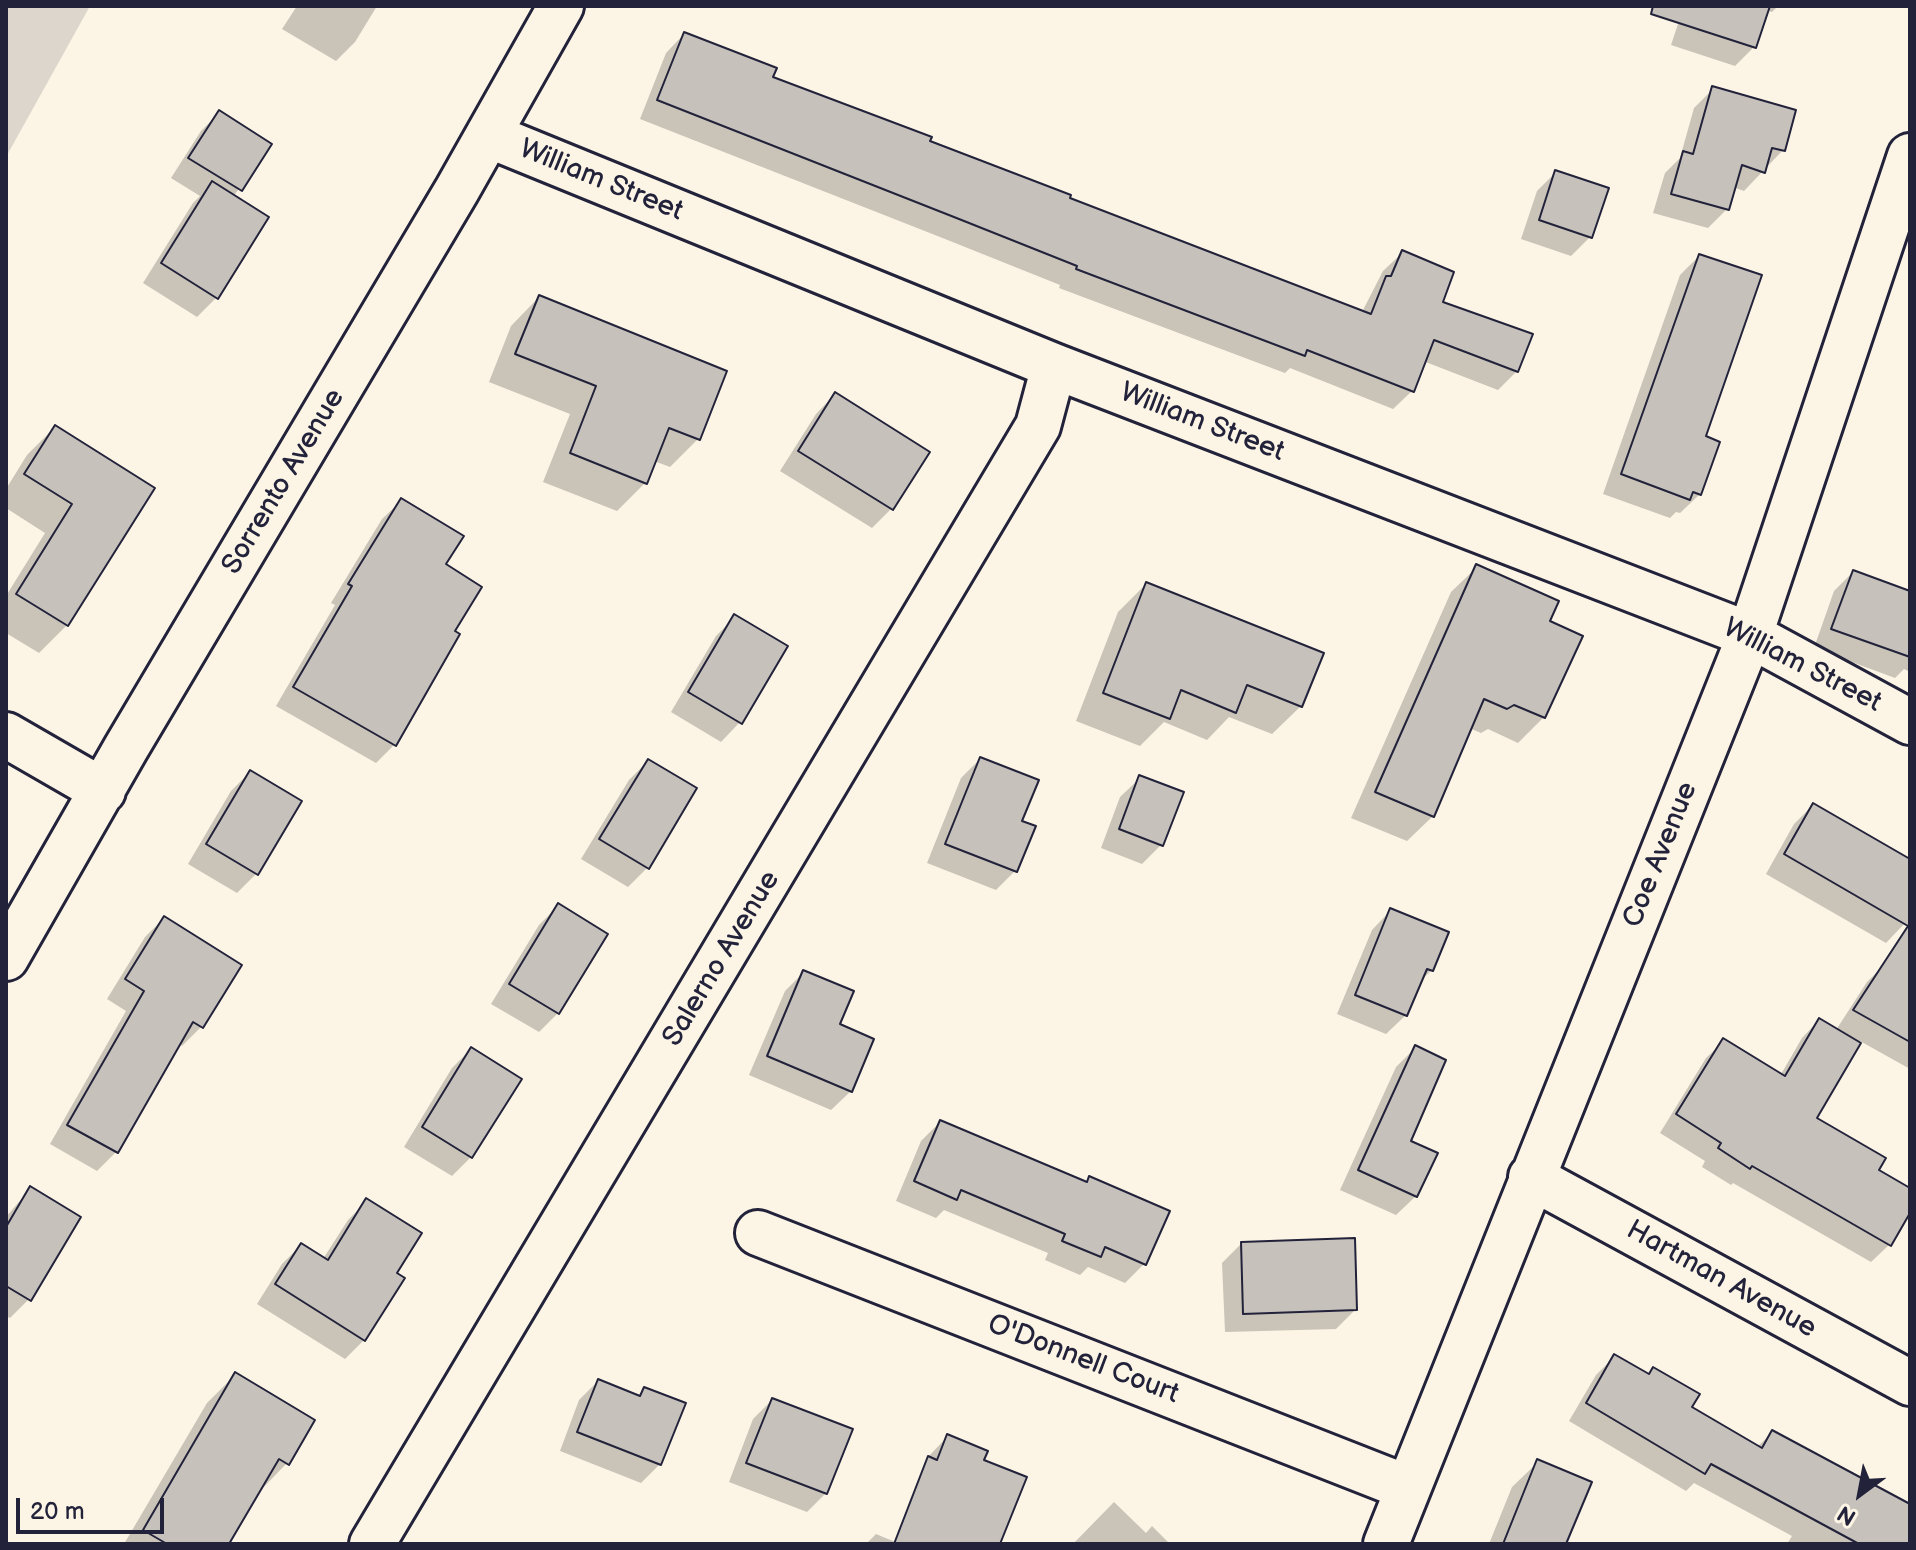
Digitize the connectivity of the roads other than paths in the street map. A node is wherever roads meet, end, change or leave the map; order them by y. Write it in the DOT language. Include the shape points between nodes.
graph roads {
  1 [pos="561,6"];
  2 [pos="488,135"];
  3 [pos="1910,156"];
  4 [pos="1054,366"];
  5 [pos="1750,635"];
  6 [pos="1910,722"];
  7 [pos="6,735"];
  8 [pos="103,791"];
  9 [pos="6,958"];
  10 [pos="1531,1177"];
  11 [pos="758,1233"];
  12 [pos="1910,1383"];
  13 [pos="1408,1488"];
  14 [pos="372,1544"];
  15 [pos="1386,1544"];
  1 -- 2 [label="street, Sorrento Avenue"];
  2 -- 4 [label="street, William Street"];
  2 -- 8 [label="street, Sorrento Avenue"];
  3 -- 5 [label="street, Coe Avenue"];
  4 -- 5 [label="street, William Street"];
  4 -- 14 [label="street, Salerno Avenue" via="1038,426"];
  5 -- 6 [label="street, William Street"];
  5 -- 10 [label="street, Coe Avenue"];
  7 -- 8 [label="street"];
  8 -- 9 [label="street, Sorrento Avenue"];
  10 -- 12 [label="street, Hartman Avenue"];
  10 -- 13 [label="street, Coe Avenue"];
  11 -- 13 [label="street, O'Donnell Court"];
  13 -- 15 [label="street, Coe Avenue"];
}
